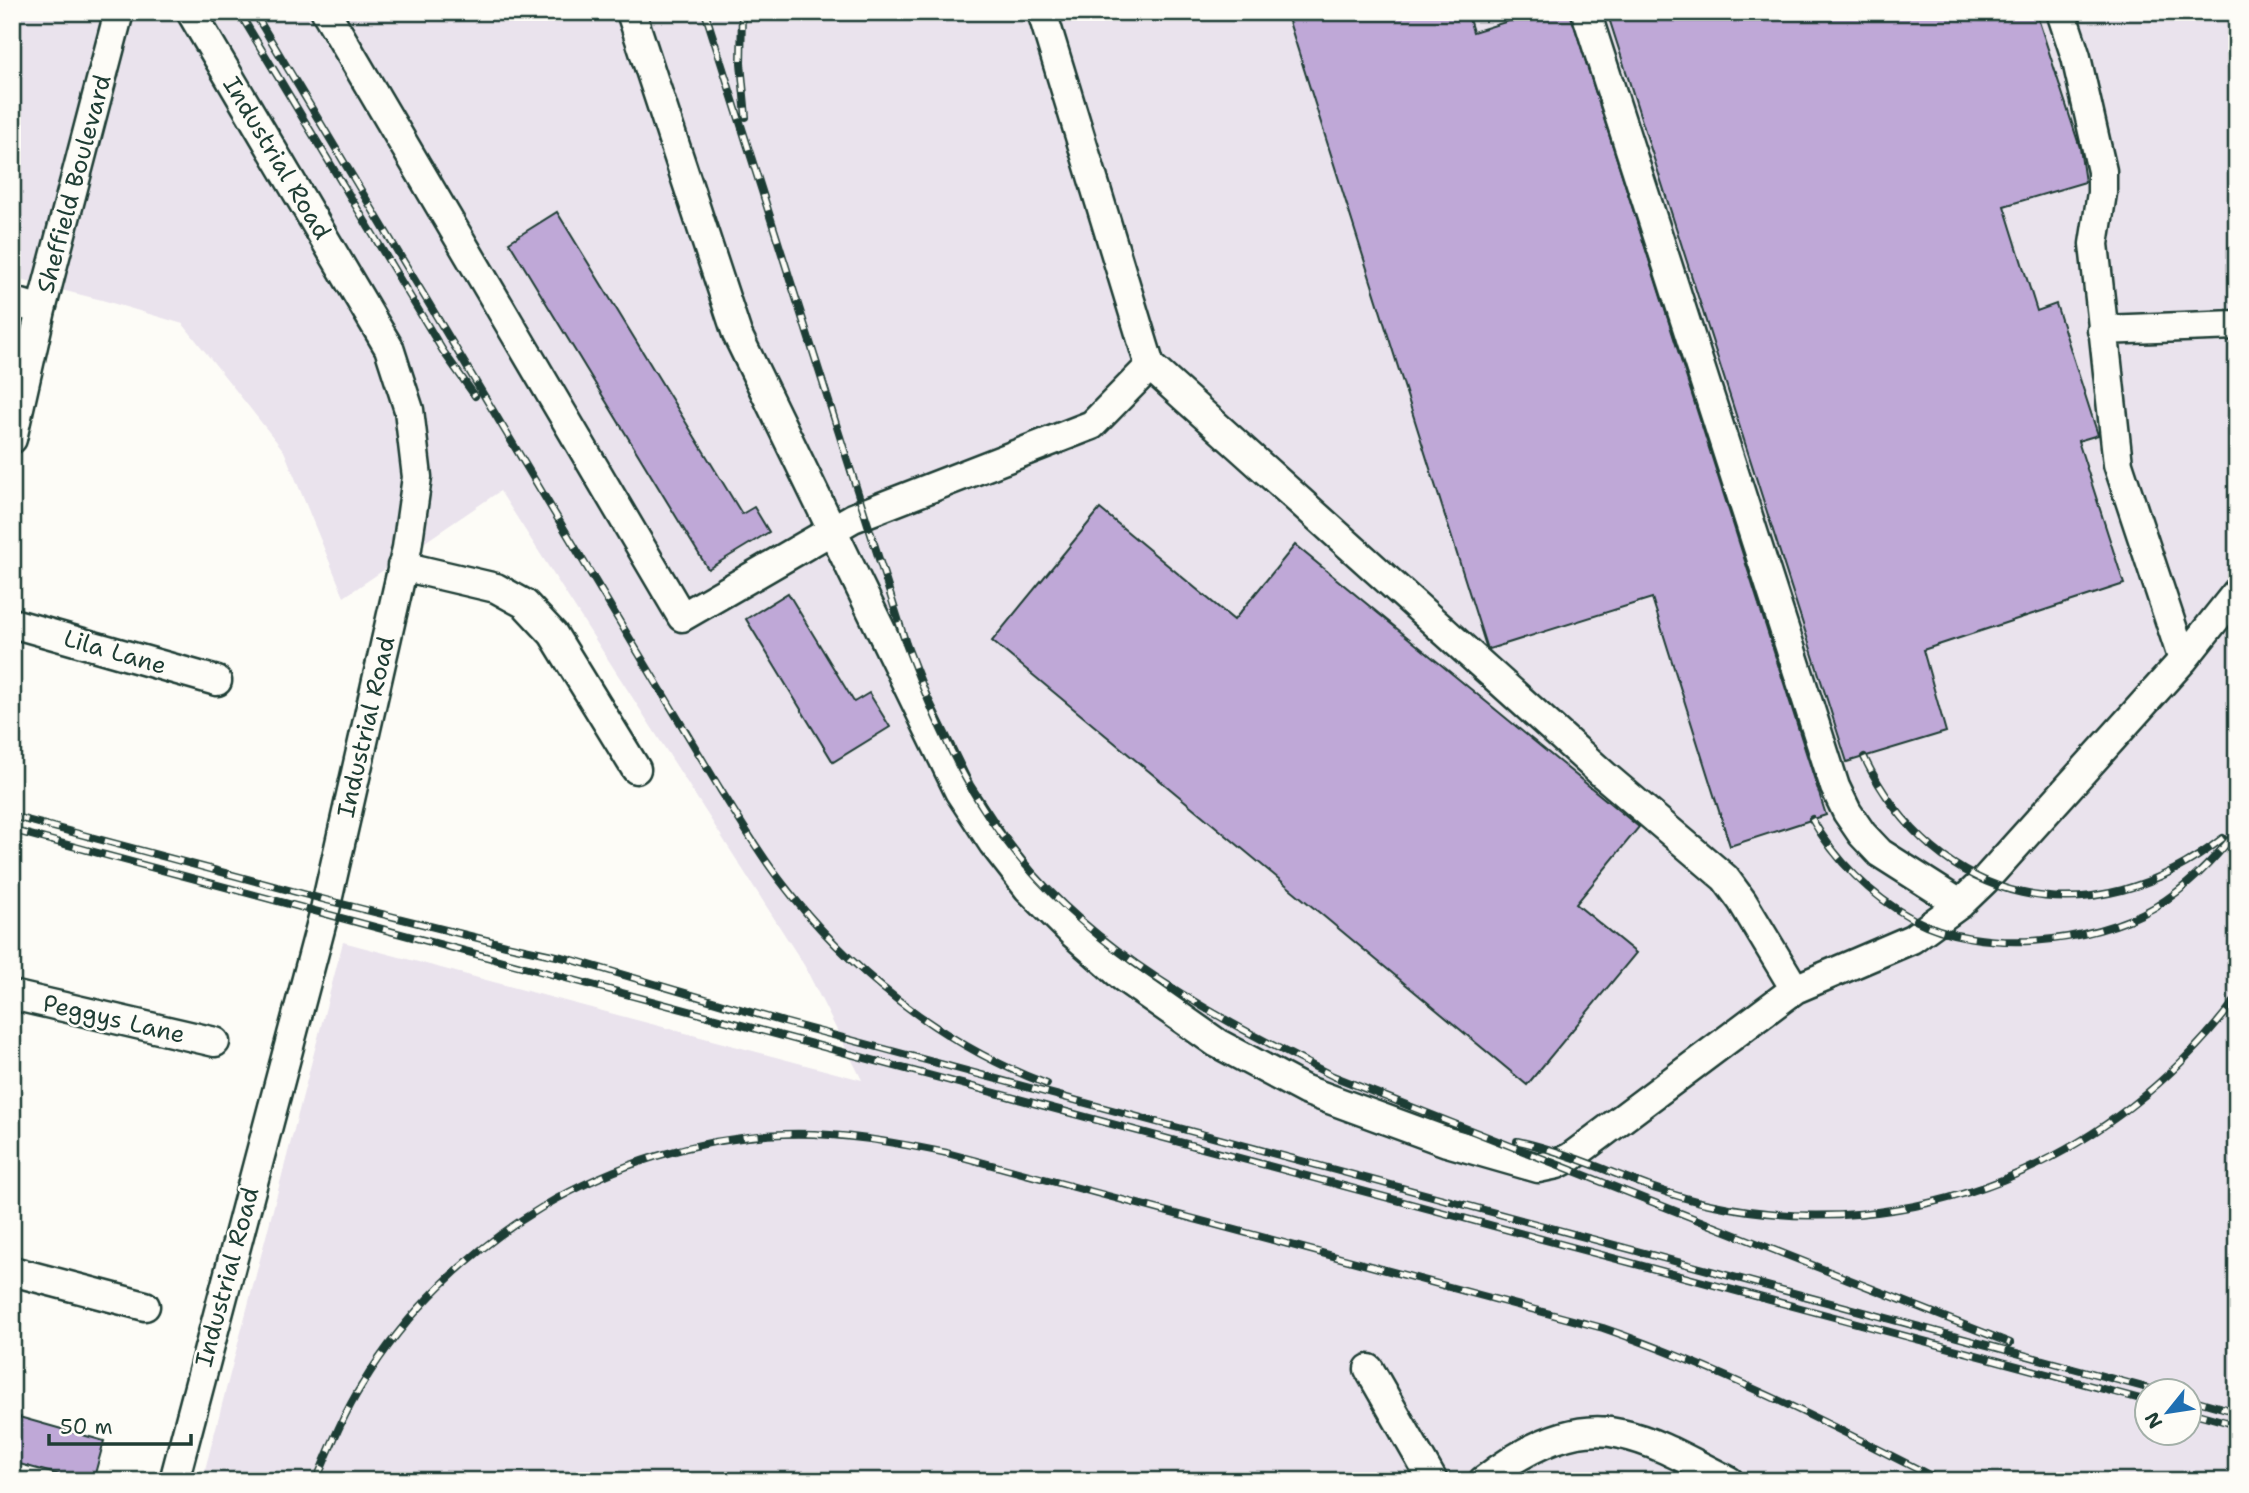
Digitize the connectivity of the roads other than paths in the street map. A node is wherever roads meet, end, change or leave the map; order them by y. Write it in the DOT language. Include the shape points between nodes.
graph roads {
  1 [pos="120,12"];
  2 [pos="191,12"];
  3 [pos="326,12"];
  4 [pos="631,12"];
  5 [pos="1042,12"];
  6 [pos="1586,12"];
  7 [pos="2062,12"];
  8 [pos="12,301"];
  9 [pos="41,310"];
  10 [pos="2237,325"];
  11 [pos="2102,330"];
  12 [pos="1150,366"];
  13 [pos="12,439"];
  14 [pos="833,528"];
  15 [pos="402,566"];
  16 [pos="2237,592"];
  17 [pos="12,623"];
  18 [pos="2183,660"];
  19 [pos="217,681"];
  20 [pos="636,769"];
  21 [pos="1960,904"];
  22 [pos="1795,989"];
  23 [pos="12,995"];
  24 [pos="215,1042"];
  25 [pos="12,1271"];
  26 [pos="145,1306"];
  27 [pos="1369,1370"];
  28 [pos="174,1481"];
  29 [pos="1433,1481"];
  30 [pos="1483,1481"];
  31 [pos="1729,1481"];
  1 -- 9 [label="street, Sheffield Boulevard"];
  2 -- 15 [label="street, Industrial Road" via="389,348 409,410 417,477"];
  3 -- 14 [label="street" via="682,617"];
  4 -- 14 [label="street" via="737,334"];
  5 -- 12 [label="street"];
  6 -- 21 [label="street" via="1835,787 1862,834 1880,853"];
  7 -- 11 [label="street" via="2102,171 2094,244"];
  8 -- 9 [label="street"];
  9 -- 13 [label="street, Sheffield Boulevard"];
  10 -- 11 [label="street"];
  11 -- 18 [label="street" via="2118,464"];
  12 -- 14 [label="street" via="1092,425"];
  12 -- 22 [label="street" via="1604,775 1725,878"];
  14 -- 22 [label="street" via="959,791 1028,888 1123,977 1217,1043 1305,1090 1447,1142 1530,1167 1546,1167 1572,1157"];
  15 -- 20 [label="street" via="496,588 525,604 553,634"];
  15 -- 28 [label="street, Industrial Road" via="324,914"];
  16 -- 18 [label="street"];
  17 -- 19 [label="street, Lila Lane"];
  18 -- 21 [label="street"];
  21 -- 22 [label="street" via="1912,939"];
  23 -- 24 [label="street, Peggys Lane"];
  25 -- 26 [label="street"];
  27 -- 29 [label="street"];
  30 -- 31 [label="street" via="1548,1442 1592,1431 1645,1441"];
}
